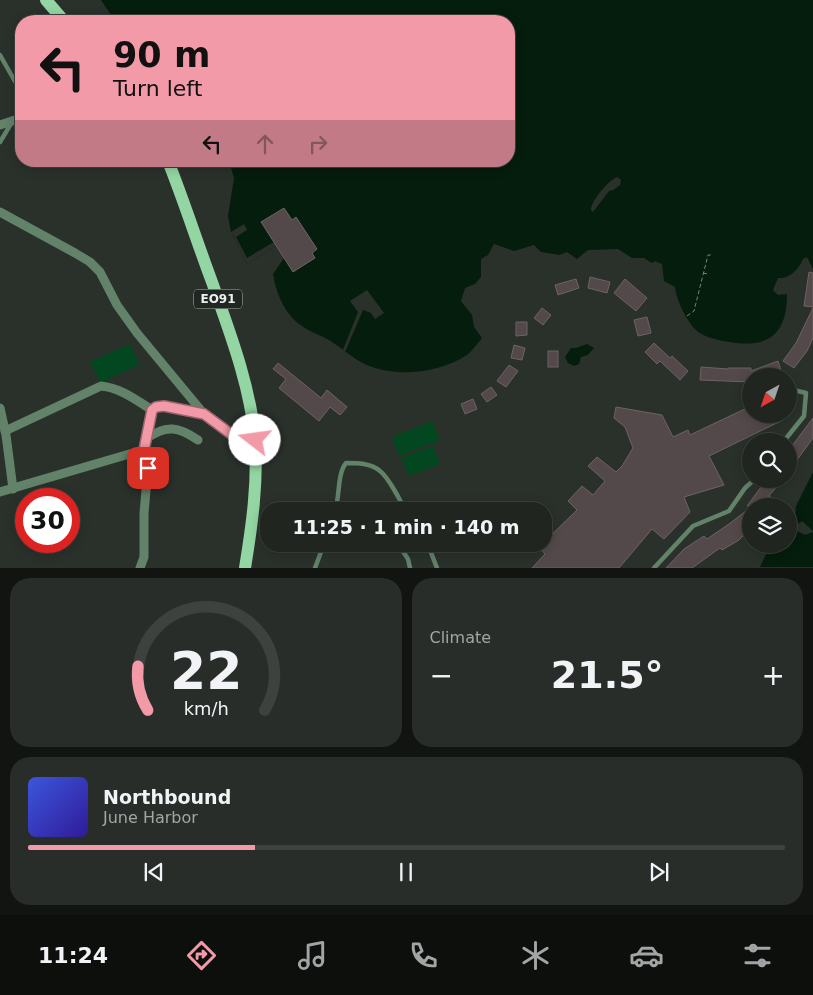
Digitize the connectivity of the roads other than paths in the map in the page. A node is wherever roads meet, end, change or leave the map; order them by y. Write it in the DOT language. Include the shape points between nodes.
graph roads {
  1 [pos="46,0"];
  2 [pos="59,15"];
  3 [pos="0,55"];
  4 [pos="15,81"];
  5 [pos="15,121"];
  6 [pos="15,123"];
  7 [pos="0,125"];
  8 [pos="0,142"];
  9 [pos="170,167"];
  10 [pos="0,212"];
  11 [pos="798,391"];
  12 [pos="813,391"];
  13 [pos="806,393"];
  14 [pos="0,408"];
  15 [pos="152,410"];
  16 [pos="204,414"];
  17 [pos="5,431"];
  18 [pos="790,433"];
  19 [pos="146,439"];
  20 [pos="198,440"];
  21 [pos="255,440"];
  22 [pos="144,450"];
  23 [pos="745,488"];
  24 [pos="13,489"];
  25 [pos="0,492"];
  26 [pos="338,502"];
  27 [pos="402,502"];
  28 [pos="321,552"];
  29 [pos="403,552"];
  30 [pos="431,552"];
  31 [pos="140,568"];
  32 [pos="246,568"];
  33 [pos="315,568"];
  34 [pos="410,568"];
  35 [pos="437,568"];
  36 [pos="654,568"];
  1 -- 2 [label="main road"];
  3 -- 4 [label="lane"];
  5 -- 7 [label="street"];
  6 -- 8 [label="lane"];
  9 -- 21 [label="main road, ΕΟ91" via="234,344"];
  10 -- 16 [label="street" via="90,262 100,272 117,305 137,333"];
  11 -- 13 [label="lane"];
  12 -- 13 [label="lane"];
  13 -- 18 [label="lane" via="804,416"];
  14 -- 17 [label="street"];
  15 -- 16 [label="street" via="164,406"];
  15 -- 17 [label="street" via="113,387 101,386"];
  15 -- 19 [label="street"];
  16 -- 21 [label="street" via="239,440"];
  17 -- 24 [label="street"];
  19 -- 20 [label="street" via="167,428"];
  19 -- 22 [label="street"];
  21 -- 32 [label="main road, ΕΟ91" via="256,485"];
  22 -- 24 [label="street"];
  22 -- 31 [label="street" via="148,468 144,557"];
  23 -- 36 [label="lane" via="729,511 693,526"];
  24 -- 25 [label="street"];
  26 -- 27 [label="lane" via="342,468 346,464 360,462 380,471"];
  28 -- 33 [label="lane"];
  29 -- 34 [label="lane"];
  30 -- 35 [label="lane"];
}
